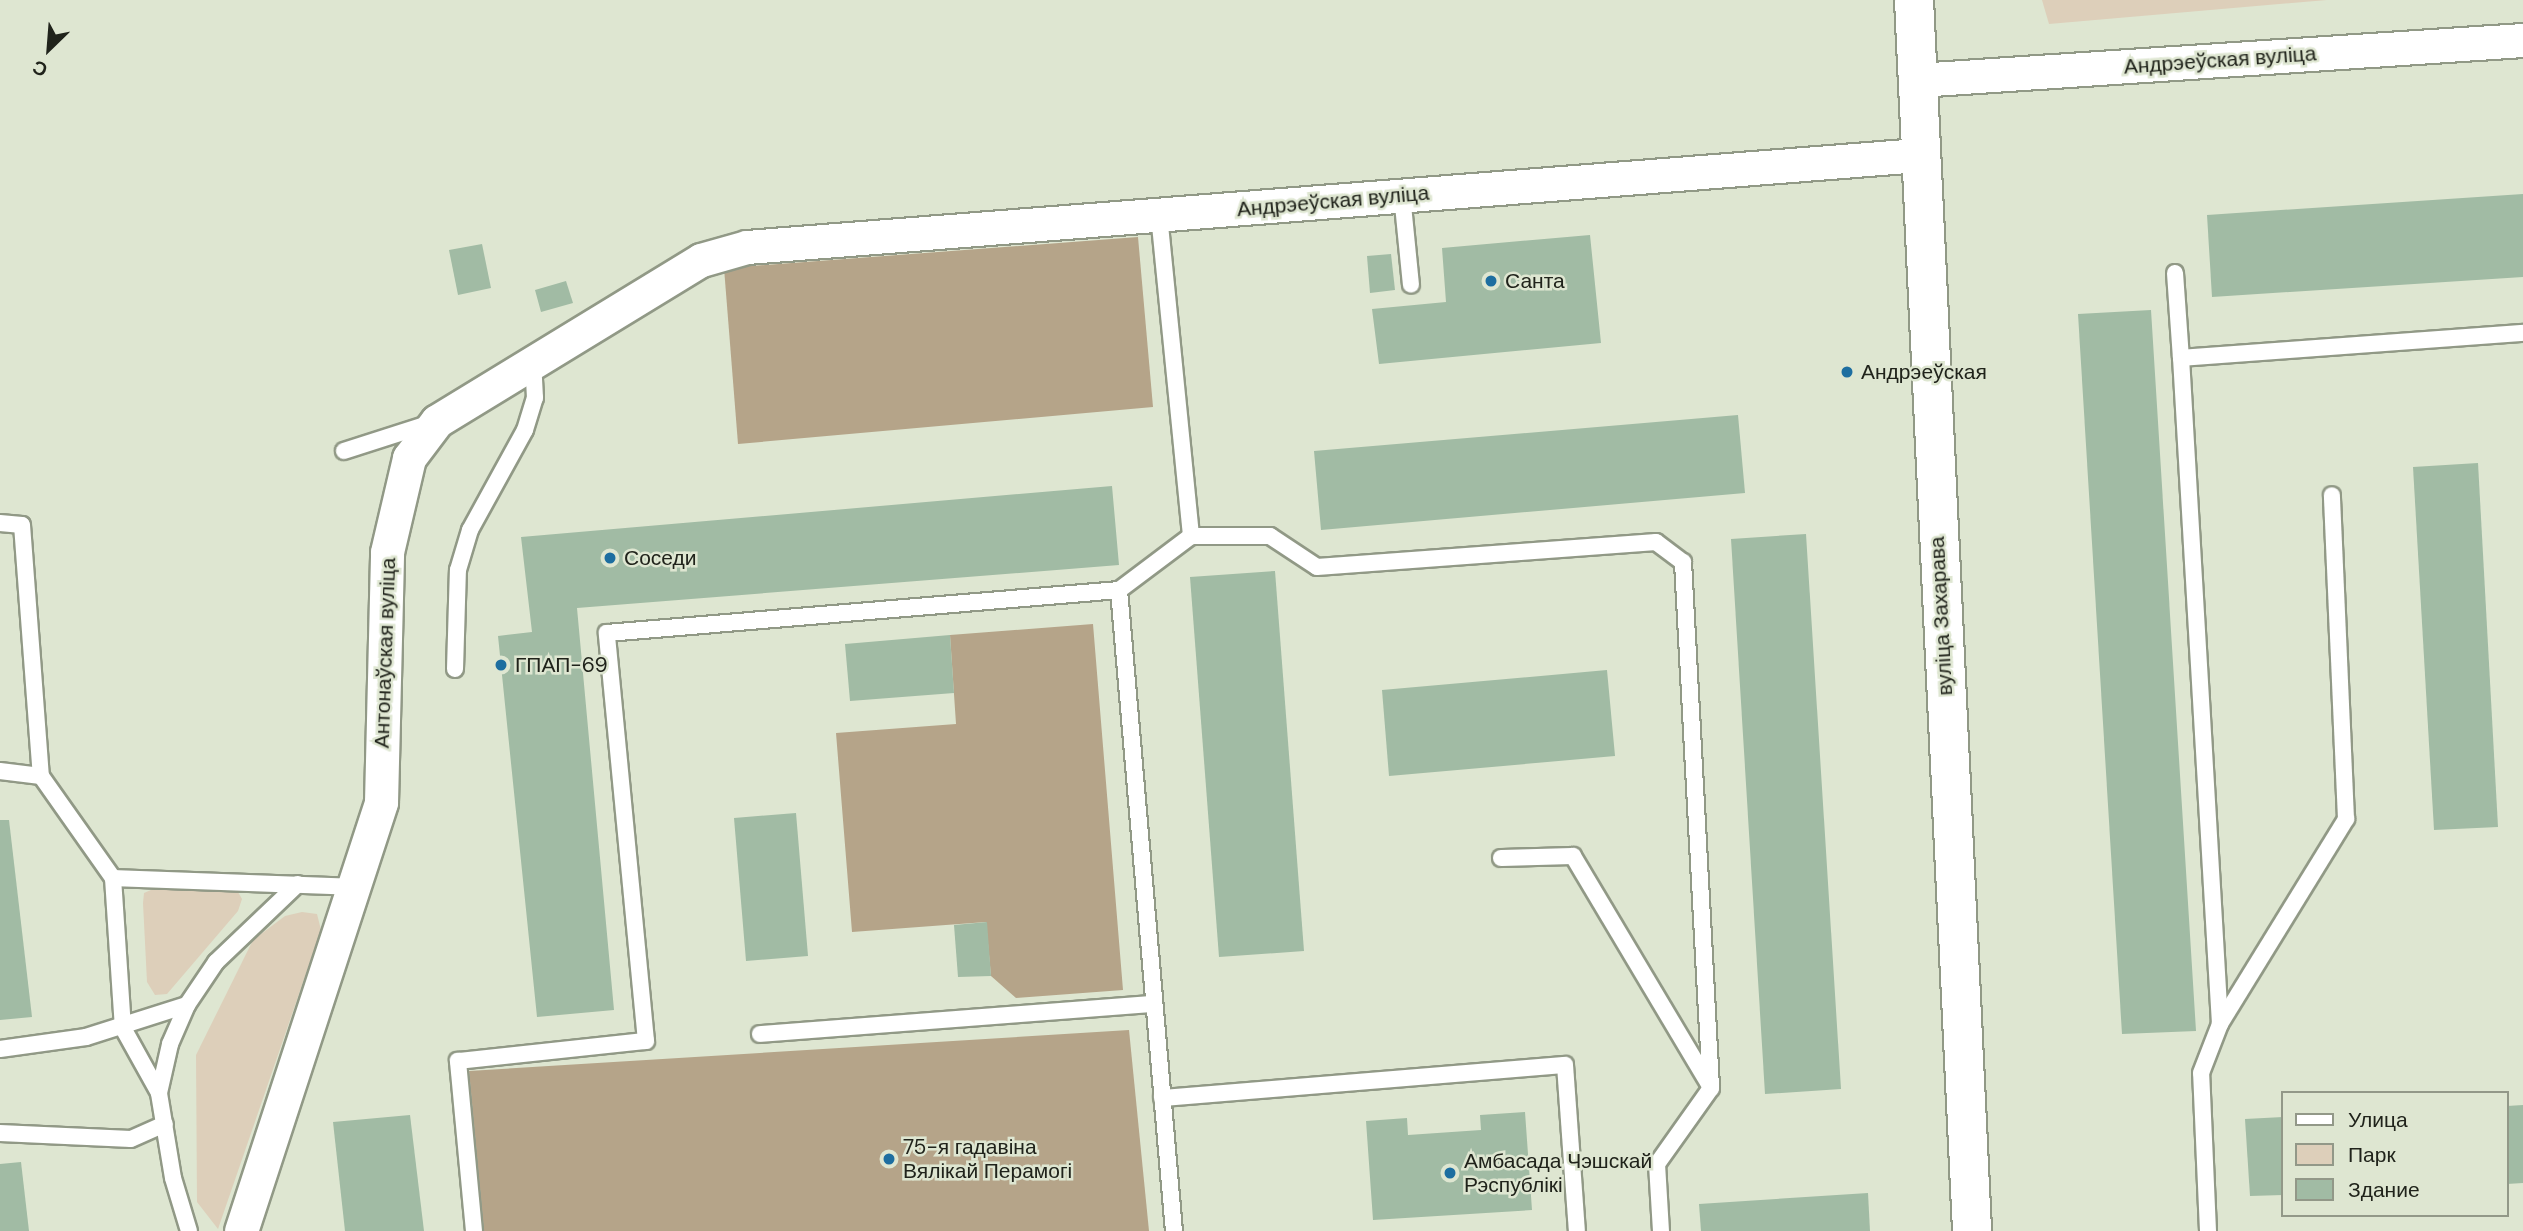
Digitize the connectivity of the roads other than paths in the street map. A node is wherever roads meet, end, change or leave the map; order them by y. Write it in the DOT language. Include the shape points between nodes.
graph roads {
  1 [pos="1914,0"];
  2 [pos="2523,40"];
  3 [pos="1917,80"];
  4 [pos="1919,155"];
  5 [pos="1402,195"];
  6 [pos="1159,215"];
  7 [pos="747,247"];
  8 [pos="2175,273"];
  9 [pos="1411,285"];
  10 [pos="2523,333"];
  11 [pos="2181,358"];
  12 [pos="533,362"];
  13 [pos="437,421"];
  14 [pos="344,451"];
  15 [pos="2332,495"];
  16 [pos="0,523"];
  17 [pos="1191,536"];
  18 [pos="1119,590"];
  19 [pos="455,669"];
  20 [pos="0,771"];
  21 [pos="41,776"];
  22 [pos="1501,858"];
  23 [pos="113,878"];
  24 [pos="298,884"];
  25 [pos="357,887"];
  26 [pos="1153,1004"];
  27 [pos="187,1005"];
  28 [pos="2220,1024"];
  29 [pos="123,1028"];
  30 [pos="761,1034"];
  31 [pos="0,1049"];
  32 [pos="1711,1088"];
  33 [pos="159,1093"];
  34 [pos="1162,1098"];
  35 [pos="165,1124"];
  36 [pos="0,1133"];
  37 [pos="189,1231"];
  38 [pos="241,1231"];
  39 [pos="474,1231"];
  40 [pos="1174,1231"];
  41 [pos="1577,1231"];
  42 [pos="1661,1231"];
  43 [pos="1972,1231"];
  44 [pos="2208,1231"];
  1 -- 3 [label="main road, вуліца Захарава"];
  2 -- 3 [label="street, Андрэеўская вуліца"];
  3 -- 4 [label="main road, вуліца Захарава"];
  4 -- 5 [label="street, Андрэеўская вуліца"];
  4 -- 43 [label="main road, вуліца Захарава"];
  5 -- 6 [label="street, Андрэеўская вуліца"];
  5 -- 9 [label="lane"];
  6 -- 7 [label="street, Андрэеўская вуліца"];
  6 -- 17 [label="lane"];
  7 -- 12 [label="street, Антонаўская вуліца" via="701,260"];
  8 -- 11 [label="lane"];
  10 -- 11 [label="lane"];
  11 -- 28 [label="lane"];
  12 -- 13 [label="street, Антонаўская вуліца"];
  12 -- 19 [label="lane" via="535,398 525,430 470,530 458,570"];
  13 -- 14 [label="lane"];
  13 -- 25 [label="street, Антонаўская вуліца" via="409,458 387,552 381,802"];
  15 -- 28 [label="lane" via="2346,819"];
  16 -- 21 [label="lane" via="22,524"];
  17 -- 18 [label="lane"];
  17 -- 32 [label="lane" via="1270,536 1317,567 1656,542 1683,562"];
  18 -- 26 [label="lane"];
  18 -- 39 [label="lane" via="607,633 646,1041 458,1061"];
  20 -- 21 [label="lane"];
  21 -- 23 [label="lane"];
  22 -- 32 [label="lane" via="1573,856"];
  23 -- 24 [label="lane"];
  23 -- 29 [label="lane"];
  24 -- 25 [label="lane"];
  24 -- 27 [label="lane" via="216,962"];
  25 -- 38 [label="street, Антонаўская вуліца"];
  26 -- 30 [label="lane"];
  26 -- 34 [label="lane"];
  27 -- 29 [label="lane"];
  27 -- 33 [label="lane" via="170,1044"];
  28 -- 44 [label="lane" via="2201,1073"];
  29 -- 31 [label="lane"];
  29 -- 33 [label="lane"];
  32 -- 42 [label="lane" via="1657,1164"];
  33 -- 35 [label="lane"];
  34 -- 40 [label="lane"];
  34 -- 41 [label="lane" via="1565,1065"];
  35 -- 36 [label="lane" via="131,1139"];
  35 -- 37 [label="lane"];
}
